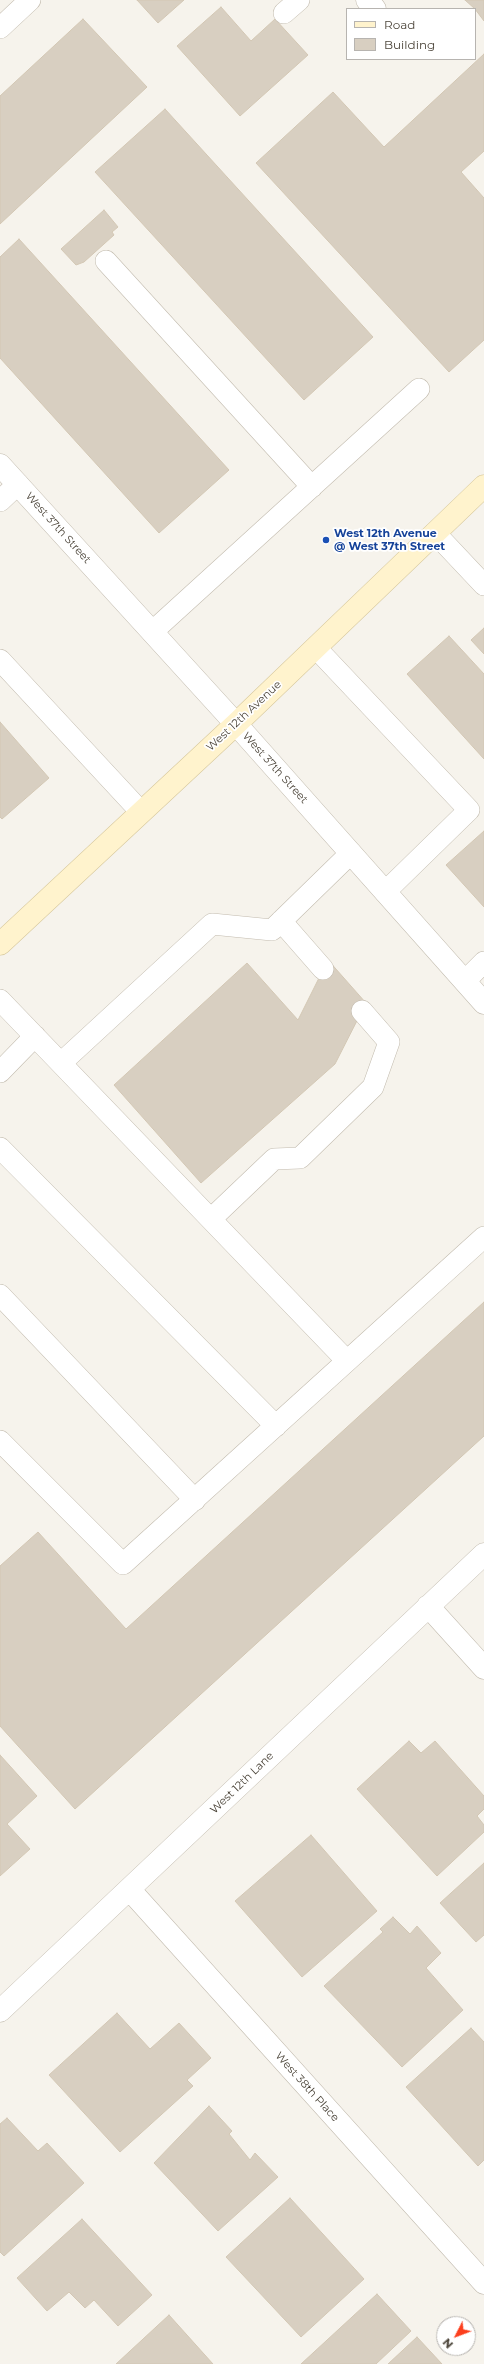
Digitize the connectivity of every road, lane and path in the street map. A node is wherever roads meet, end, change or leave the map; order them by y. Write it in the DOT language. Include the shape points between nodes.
graph roads {
  1 [pos="30,0"];
  2 [pos="367,0"];
  3 [pos="374,8"];
  4 [pos="0,28"];
  5 [pos="106,261"];
  6 [pos="419,389"];
  7 [pos="0,464"];
  8 [pos="18,484"];
  9 [pos="484,486"];
  10 [pos="312,487"];
  11 [pos="0,501"];
  12 [pos="435,533"];
  13 [pos="484,585"];
  14 [pos="152,632"];
  15 [pos="316,648"];
  16 [pos="0,660"];
  17 [pos="236,724"];
  18 [pos="141,812"];
  19 [pos="351,853"];
  20 [pos="385,892"];
  21 [pos="281,921"];
  22 [pos="0,944"];
  23 [pos="484,962"];
  24 [pos="323,969"];
  25 [pos="465,981"];
  26 [pos="0,1000"];
  27 [pos="484,1003"];
  28 [pos="362,1011"];
  29 [pos="35,1036"];
  30 [pos="61,1063"];
  31 [pos="0,1072"];
  32 [pos="0,1148"];
  33 [pos="211,1219"];
  34 [pos="484,1237"];
  35 [pos="0,1295"];
  36 [pos="347,1361"];
  37 [pos="276,1426"];
  38 [pos="0,1440"];
  39 [pos="195,1500"];
  40 [pos="484,1554"];
  41 [pos="428,1606"];
  42 [pos="484,1668"];
  43 [pos="130,1890"];
  44 [pos="0,2011"];
  45 [pos="484,2283"];
  1 -- 4 [label="lane"];
  2 -- 3 [label="street"];
  5 -- 10 [label="lane"];
  6 -- 10 [label="lane"];
  7 -- 8 [label="street, West 37th Street"];
  8 -- 11 [label="lane"];
  8 -- 14 [label="street, West 37th Street"];
  9 -- 12 [label="main road, West 12th Avenue"];
  10 -- 14 [label="lane"];
  12 -- 13 [label="lane"];
  12 -- 15 [label="main road, West 12th Avenue"];
  14 -- 17 [label="street, West 37th Street"];
  15 -- 17 [label="main road, West 12th Avenue"];
  15 -- 20 [label="lane" via="469,810"];
  16 -- 18 [label="lane"];
  17 -- 18 [label="main road, West 12th Avenue"];
  17 -- 19 [label="street, West 37th Street"];
  18 -- 22 [label="main road, West 12th Avenue"];
  19 -- 20 [label="street, West 37th Street"];
  19 -- 21 [label="lane"];
  20 -- 25 [label="street, West 37th Street"];
  21 -- 24 [label="lane"];
  21 -- 30 [label="lane" via="272,930 212,924"];
  23 -- 25 [label="lane"];
  25 -- 27 [label="street, West 37th Street"];
  26 -- 29 [label="lane"];
  28 -- 33 [label="lane" via="389,1042 373,1087 300,1158 274,1159"];
  29 -- 30 [label="lane"];
  29 -- 31 [label="lane"];
  30 -- 33 [label="lane"];
  32 -- 37 [label="lane"];
  33 -- 36 [label="lane"];
  34 -- 36 [label="lane"];
  35 -- 39 [label="lane"];
  36 -- 37 [label="lane"];
  37 -- 39 [label="lane"];
  38 -- 39 [label="lane" via="123,1564"];
  40 -- 41 [label="street, West 12th Lane"];
  41 -- 42 [label="street"];
  41 -- 43 [label="street, West 12th Lane"];
  43 -- 44 [label="street, West 12th Lane"];
  43 -- 45 [label="street, West 38th Place"];
}
